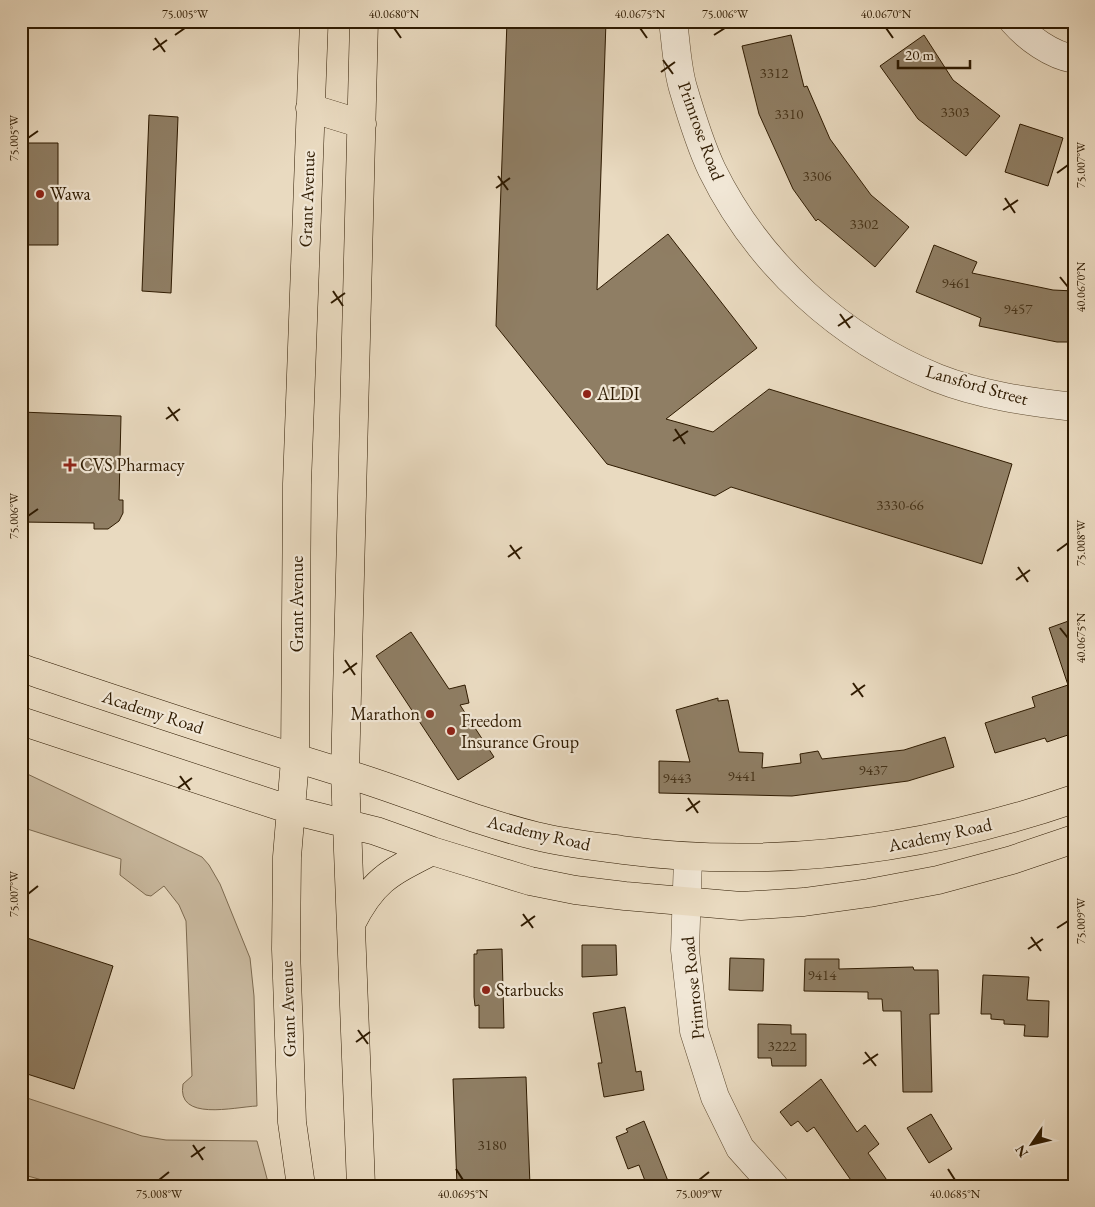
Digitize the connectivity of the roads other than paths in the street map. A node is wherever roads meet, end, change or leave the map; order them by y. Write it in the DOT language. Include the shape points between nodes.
graph roads {
  1 [pos="314,21"];
  2 [pos="364,21"];
  3 [pos="673,21"];
  4 [pos="1013,21"];
  5 [pos="1071,58"];
  6 [pos="310,108"];
  7 [pos="362,124"];
  8 [pos="833,318"];
  9 [pos="1074,407"];
  10 [pos="21,668"];
  11 [pos="21,721"];
  12 [pos="295,760"];
  13 [pos="345,773"];
  14 [pos="1074,799"];
  15 [pos="291,810"];
  16 [pos="347,824"];
  17 [pos="1074,840"];
  18 [pos="432,851"];
  19 [pos="688,858"];
  20 [pos="687,903"];
  21 [pos="350,924"];
  22 [pos="301,1186"];
  23 [pos="361,1186"];
  24 [pos="774,1186"];
  1 -- 6 [label="main road, Grant Avenue"];
  2 -- 7 [label="main road"];
  3 -- 8 [label="street, Primrose Road" via="682,87 712,170 748,233 799,290"];
  4 -- 5 [label="street" via="1023,33 1061,56"];
  6 -- 7 [label="main road"];
  6 -- 12 [label="main road, Grant Avenue" via="297,484"];
  7 -- 13 [label="main road"];
  8 -- 9 [label="street, Lansford Street" via="890,355 938,378 993,394"];
  10 -- 12 [label="main road, Academy Road"];
  11 -- 15 [label="main road"];
  12 -- 13 [label="main road, Academy Road"];
  12 -- 15 [label="main road, Grant Avenue"];
  13 -- 16 [label="main road"];
  13 -- 19 [label="main road, Academy Road" via="537,837"];
  14 -- 19 [label="main road, Academy Road" via="998,823 888,846 821,855"];
  15 -- 16 [label="main road"];
  15 -- 22 [label="main road, Grant Avenue" via="287,857 288,1034 292,1122"];
  16 -- 18 [label="main road"];
  16 -- 21 [label="main road"];
  17 -- 20 [label="main road" via="948,878 869,893 741,906"];
  18 -- 20 [label="main road" via="575,890"];
  18 -- 21 [label="main road" via="385,877 363,900"];
  19 -- 20 [label="street, Primrose Road"];
  20 -- 24 [label="street, Primrose Road" via="685,950 697,1040 715,1097 740,1148"];
  21 -- 23 [label="main road"];
}
